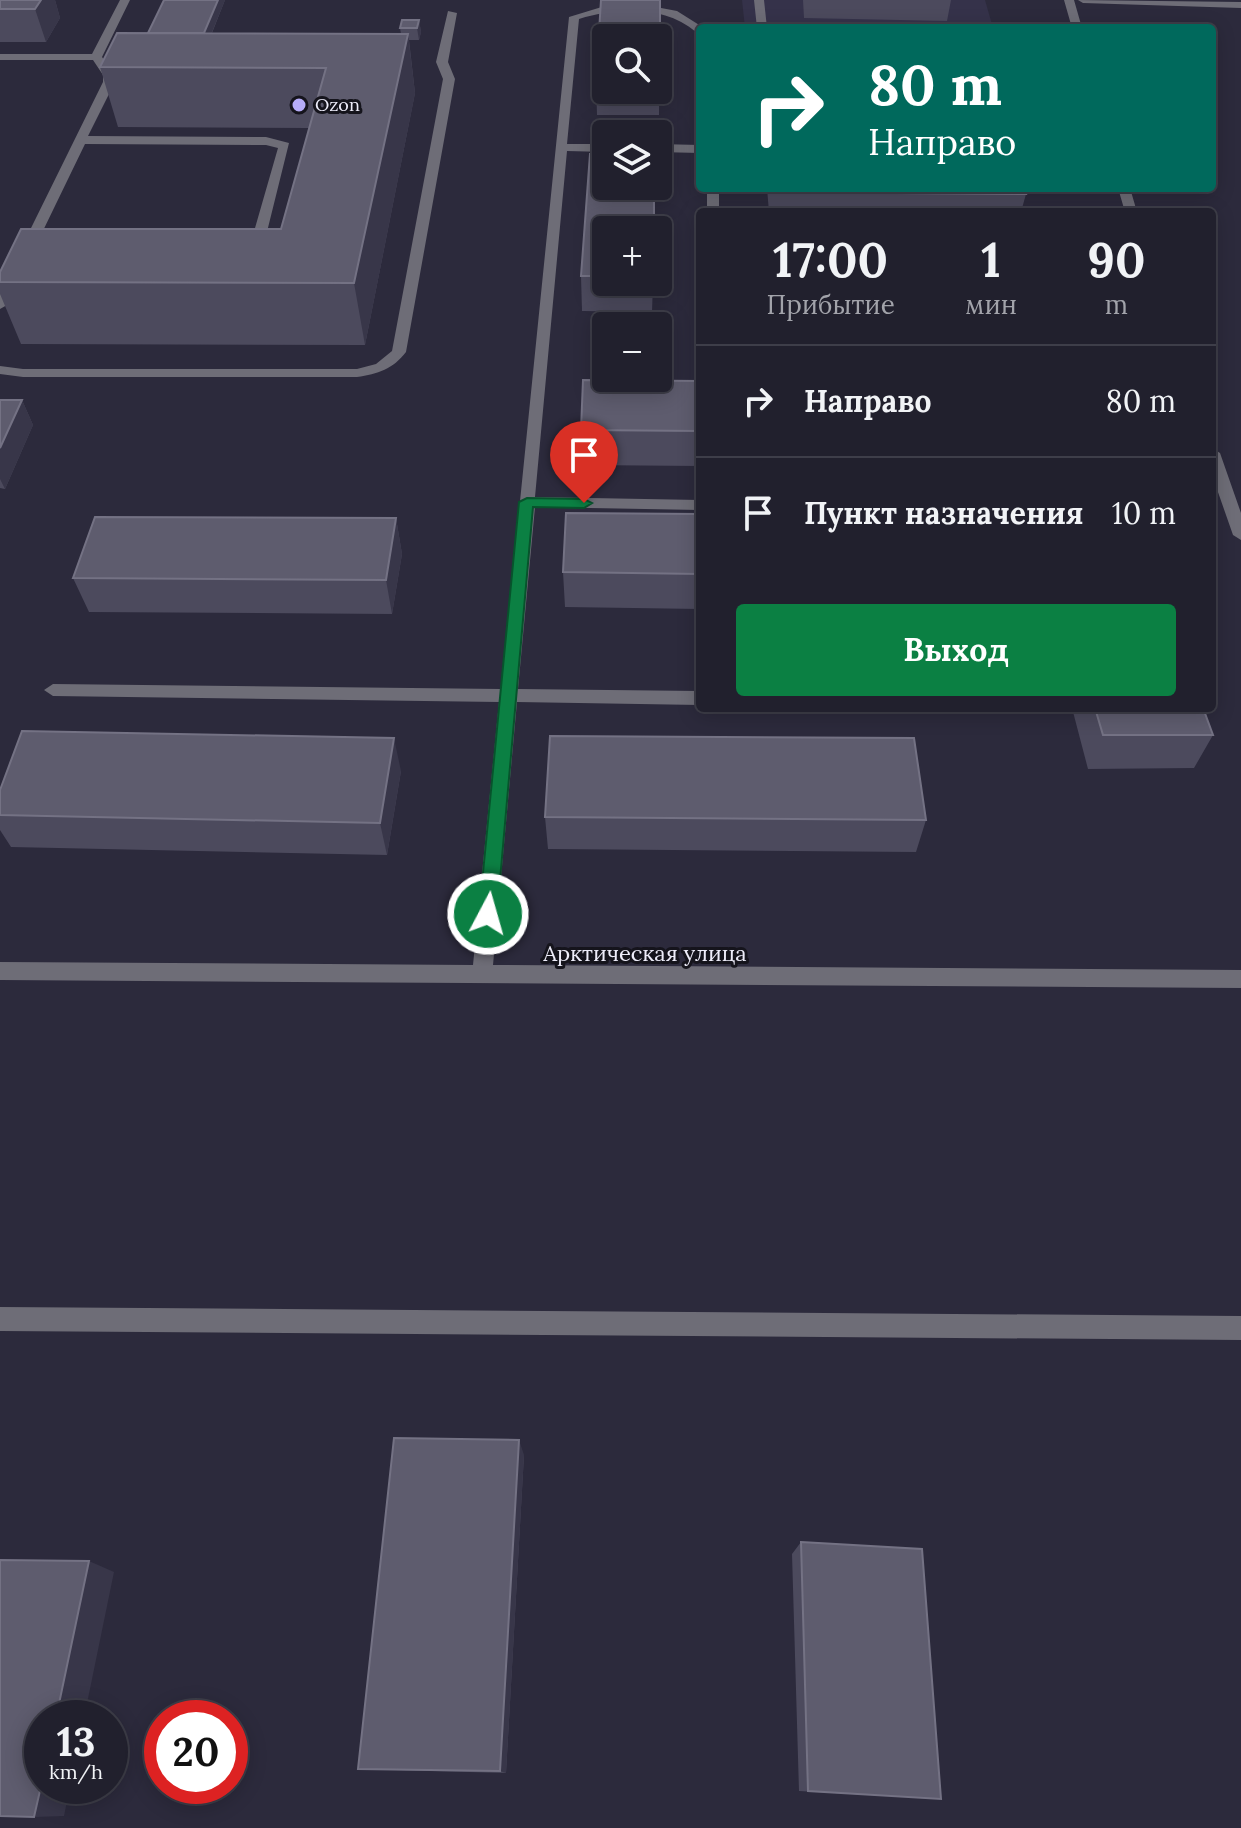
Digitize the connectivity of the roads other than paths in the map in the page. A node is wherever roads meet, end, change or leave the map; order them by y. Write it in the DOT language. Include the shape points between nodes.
graph roads {
  1 [pos="125,0"];
  2 [pos="759,0"];
  3 [pos="1069,0"];
  4 [pos="1083,0"];
  5 [pos="1181,1"];
  6 [pos="1241,5"];
  7 [pos="452,13"];
  8 [pos="762,24"];
  9 [pos="1076,24"];
  10 [pos="696,26"];
  11 [pos="0,57"];
  12 [pos="96,57"];
  13 [pos="81,140"];
  14 [pos="561,147"];
  15 [pos="592,148"];
  16 [pos="672,148"];
  17 [pos="696,149"];
  18 [pos="17,269"];
  19 [pos="32,269"];
  20 [pos="239,270"];
  21 [pos="0,305"];
  22 [pos="0,370"];
  23 [pos="1218,486"];
  24 [pos="527,502"];
  25 [pos="696,505"];
  26 [pos="1241,535"];
  27 [pos="53,690"];
  28 [pos="509,696"];
  29 [pos="696,698"];
  30 [pos="0,971"];
  31 [pos="482,976"];
  32 [pos="1241,979"];
  33 [pos="0,1319"];
  34 [pos="1241,1328"];
  1 -- 12 [label="street"];
  2 -- 8 [label="street"];
  3 -- 9 [label="street"];
  4 -- 5 [label="street"];
  5 -- 6 [label="street"];
  7 -- 22 [label="street" via="442,62 449,79 399,352 390,363 357,373"];
  10 -- 14 [label="street" via="687,18 659,11 607,9 574,17"];
  11 -- 12 [label="street"];
  12 -- 13 [label="street" via="109,82"];
  13 -- 18 [label="street"];
  13 -- 20 [label="street" via="266,141 285,146 254,256"];
  14 -- 15 [label="street"];
  14 -- 24 [label="street"];
  16 -- 17 [label="street"];
  18 -- 19 [label="street"];
  18 -- 21 [label="street"];
  23 -- 26 [label="street"];
  24 -- 25 [label="street"];
  24 -- 28 [label="street"];
  27 -- 28 [label="street"];
  28 -- 29 [label="street"];
  28 -- 31 [label="street"];
  30 -- 31 [label="street, Арктическая улица"];
  31 -- 32 [label="street, Арктическая улица"];
  33 -- 34 [label="street"];
}
